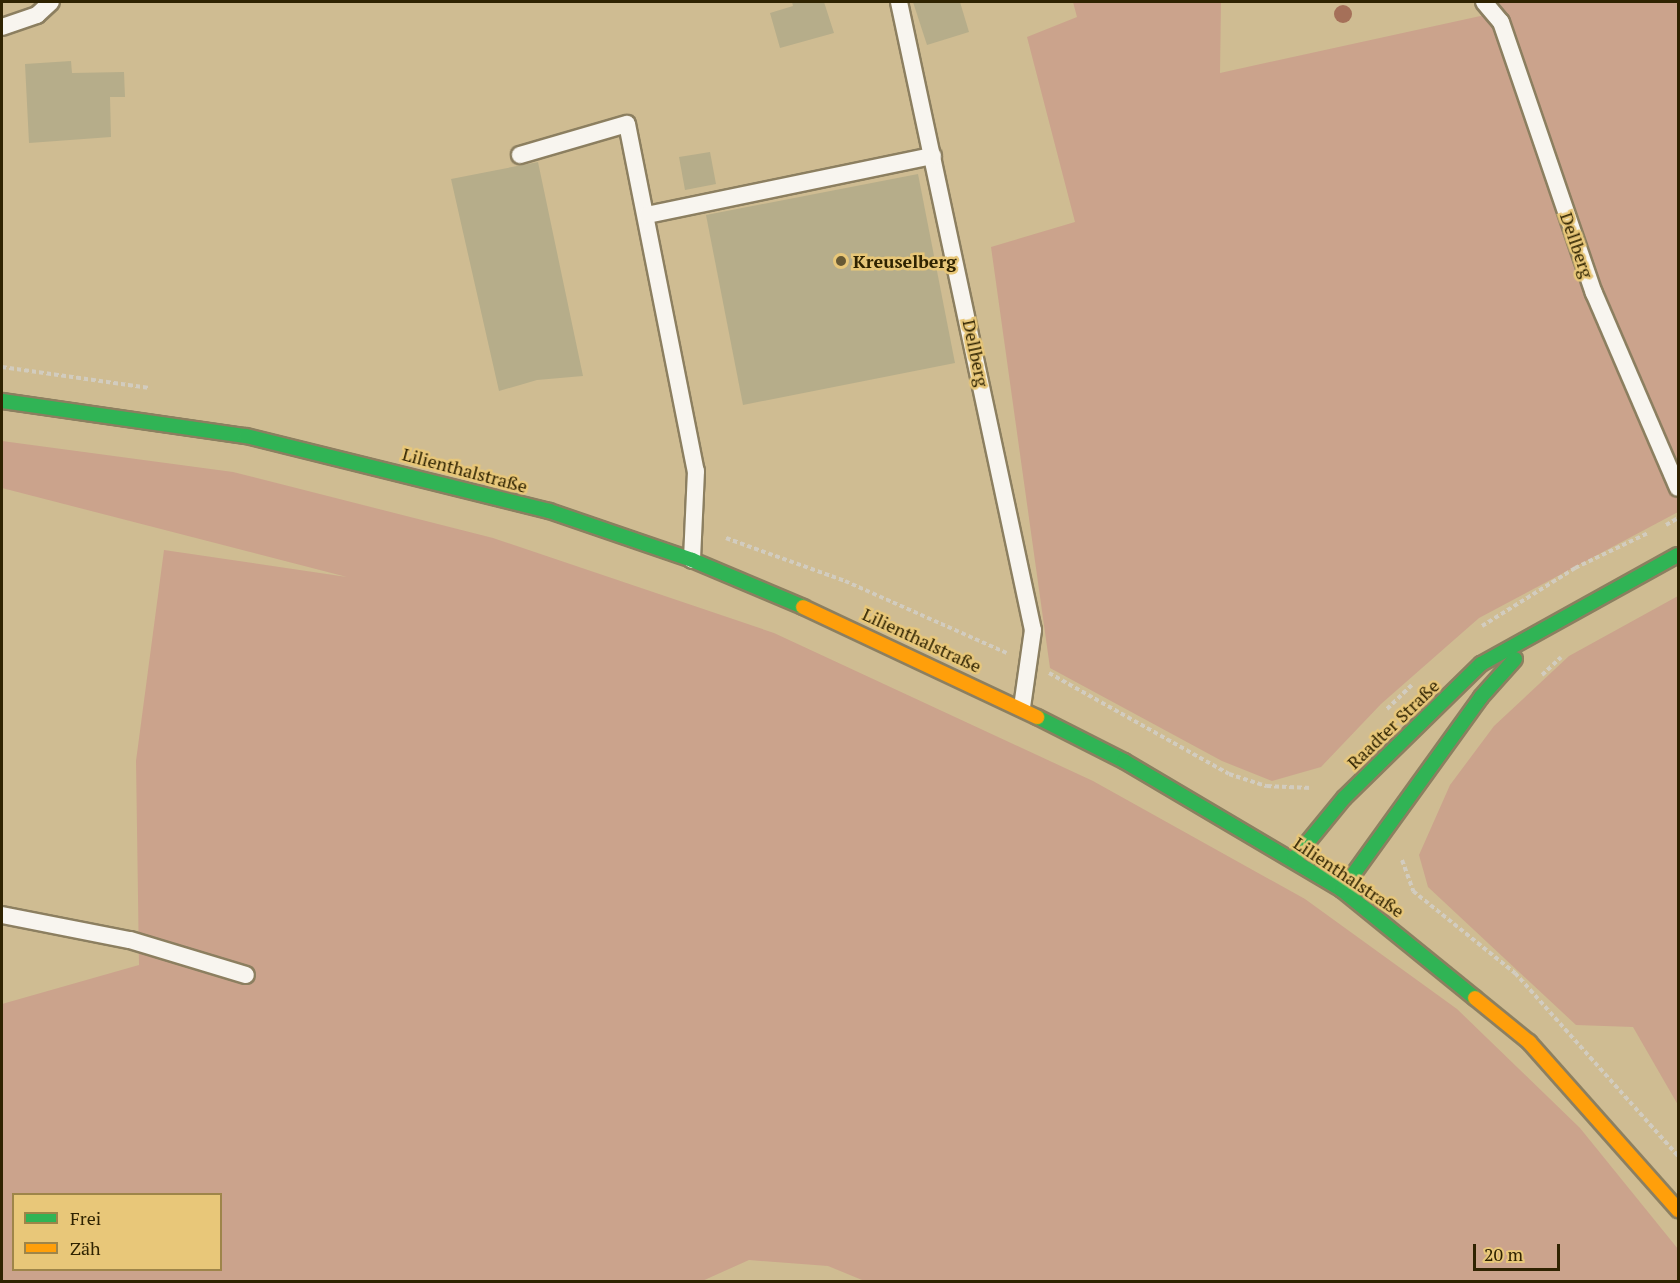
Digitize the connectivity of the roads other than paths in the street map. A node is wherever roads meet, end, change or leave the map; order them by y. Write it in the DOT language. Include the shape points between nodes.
graph roads {
  1 [pos="51,2"];
  2 [pos="899,2"];
  3 [pos="1484,2"];
  4 [pos="2,27"];
  5 [pos="520,155"];
  6 [pos="933,156"];
  7 [pos="648,215"];
  8 [pos="2,401"];
  9 [pos="1678,488"];
  10 [pos="1678,555"];
  11 [pos="692,560"];
  12 [pos="1535,636"];
  13 [pos="1022,707"];
  14 [pos="1294,859"];
  15 [pos="1342,890"];
  16 [pos="2,915"];
  17 [pos="246,975"];
  18 [pos="1678,1210"];
  1 -- 4 [label="lane" via="37,15"];
  2 -- 6 [label="lane, Dellberg"];
  3 -- 9 [label="lane, Dellberg" via="1501,22 1594,293"];
  5 -- 7 [label="lane" via="627,123"];
  6 -- 7 [label="lane"];
  6 -- 13 [label="lane, Dellberg" via="1033,630"];
  7 -- 11 [label="lane" via="696,471"];
  8 -- 11 [label="main road, Lilienthalstraße" via="246,436 370,464 549,511"];
  10 -- 12 [label="main road, Raadter Straße"];
  11 -- 13 [label="main road, Lilienthalstraße" via="892,644"];
  12 -- 14 [label="main road, Raadter Straße" via="1481,664 1344,798"];
  12 -- 15 [label="main road, Raadter Straße" via="1481,697"];
  13 -- 14 [label="main road, Lilienthalstraße"];
  14 -- 15 [label="main road, Lilienthalstraße"];
  15 -- 18 [label="main road, Lilienthalstraße" via="1529,1042"];
  16 -- 17 [label="lane" via="130,940"];
}
